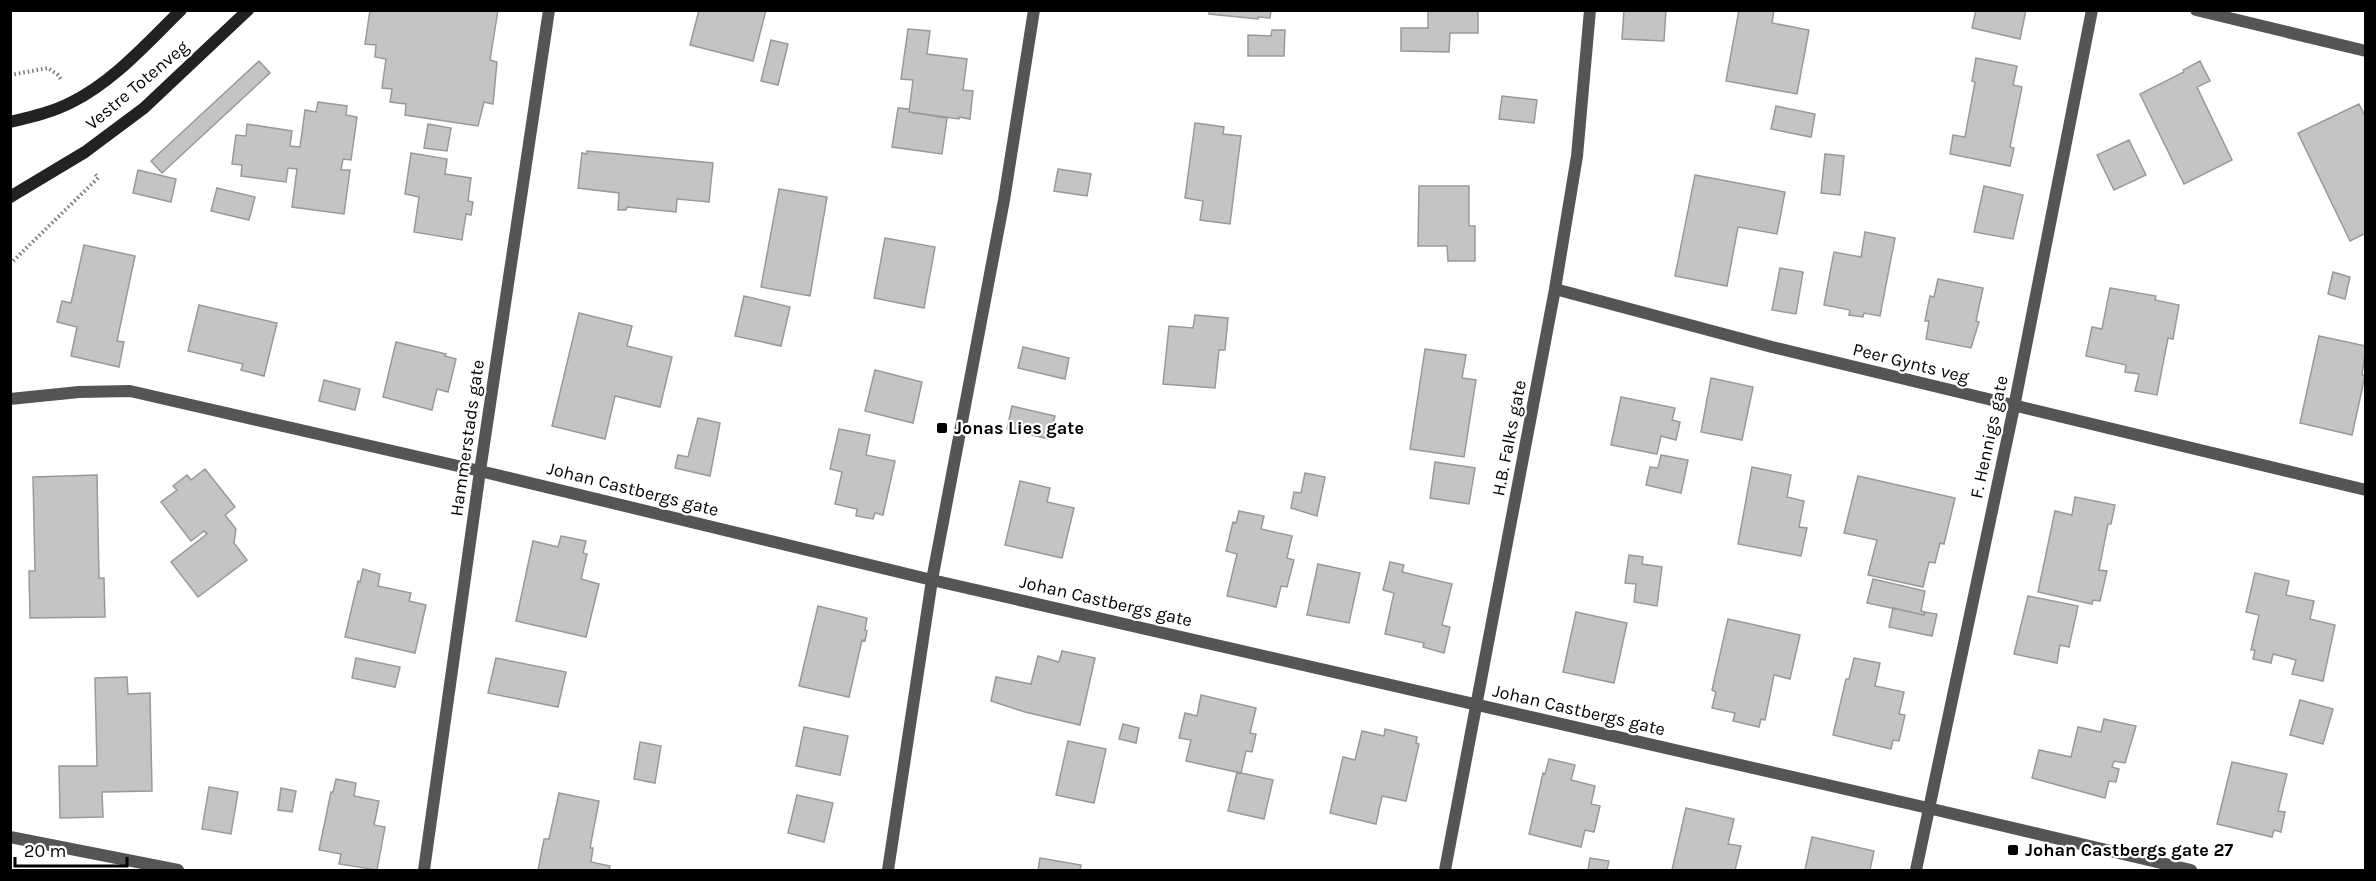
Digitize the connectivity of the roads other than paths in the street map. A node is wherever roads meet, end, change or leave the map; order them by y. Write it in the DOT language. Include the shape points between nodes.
graph roads {
  1 [pos="181,10"];
  2 [pos="248,10"];
  3 [pos="549,10"];
  4 [pos="1034,10"];
  5 [pos="1590,10"];
  6 [pos="2092,10"];
  7 [pos="2196,10"];
  8 [pos="2366,51"];
  9 [pos="10,122"];
  10 [pos="10,197"];
  11 [pos="1555,289"];
  12 [pos="10,399"];
  13 [pos="2014,407"];
  14 [pos="480,471"];
  15 [pos="2366,490"];
  16 [pos="932,580"];
  17 [pos="1477,706"];
  18 [pos="1928,808"];
  19 [pos="10,837"];
  20 [pos="178,870"];
  21 [pos="424,870"];
  22 [pos="888,870"];
  23 [pos="1445,870"];
  24 [pos="1916,870"];
  25 [pos="2191,870"];
  1 -- 9 [label="main road, Vestre Totenveg" via="97,87 64,106"];
  2 -- 10 [label="main road, Vestre Totenveg" via="144,108 85,152"];
  3 -- 14 [label="street, Hammerstads gate"];
  4 -- 16 [label="street" via="1004,200"];
  5 -- 11 [label="street, H.B. Falks gate" via="1577,156"];
  6 -- 13 [label="street, F. Hennigs gate"];
  7 -- 8 [label="street"];
  11 -- 13 [label="street, Peer Gynts veg"];
  11 -- 17 [label="street, H.B. Falks gate"];
  12 -- 14 [label="street, Johan Castbergs gate" via="130,391"];
  13 -- 15 [label="street, Peer Gynts veg"];
  13 -- 18 [label="street, F. Hennigs gate"];
  14 -- 16 [label="street, Johan Castbergs gate"];
  14 -- 21 [label="street, Hammerstads gate"];
  16 -- 17 [label="street, Johan Castbergs gate"];
  16 -- 22 [label="street"];
  17 -- 18 [label="street, Johan Castbergs gate"];
  17 -- 23 [label="street, H.B. Falks gate"];
  18 -- 24 [label="street, F. Hennigs gate"];
  18 -- 25 [label="street, Johan Castbergs gate"];
  19 -- 20 [label="street"];
}
